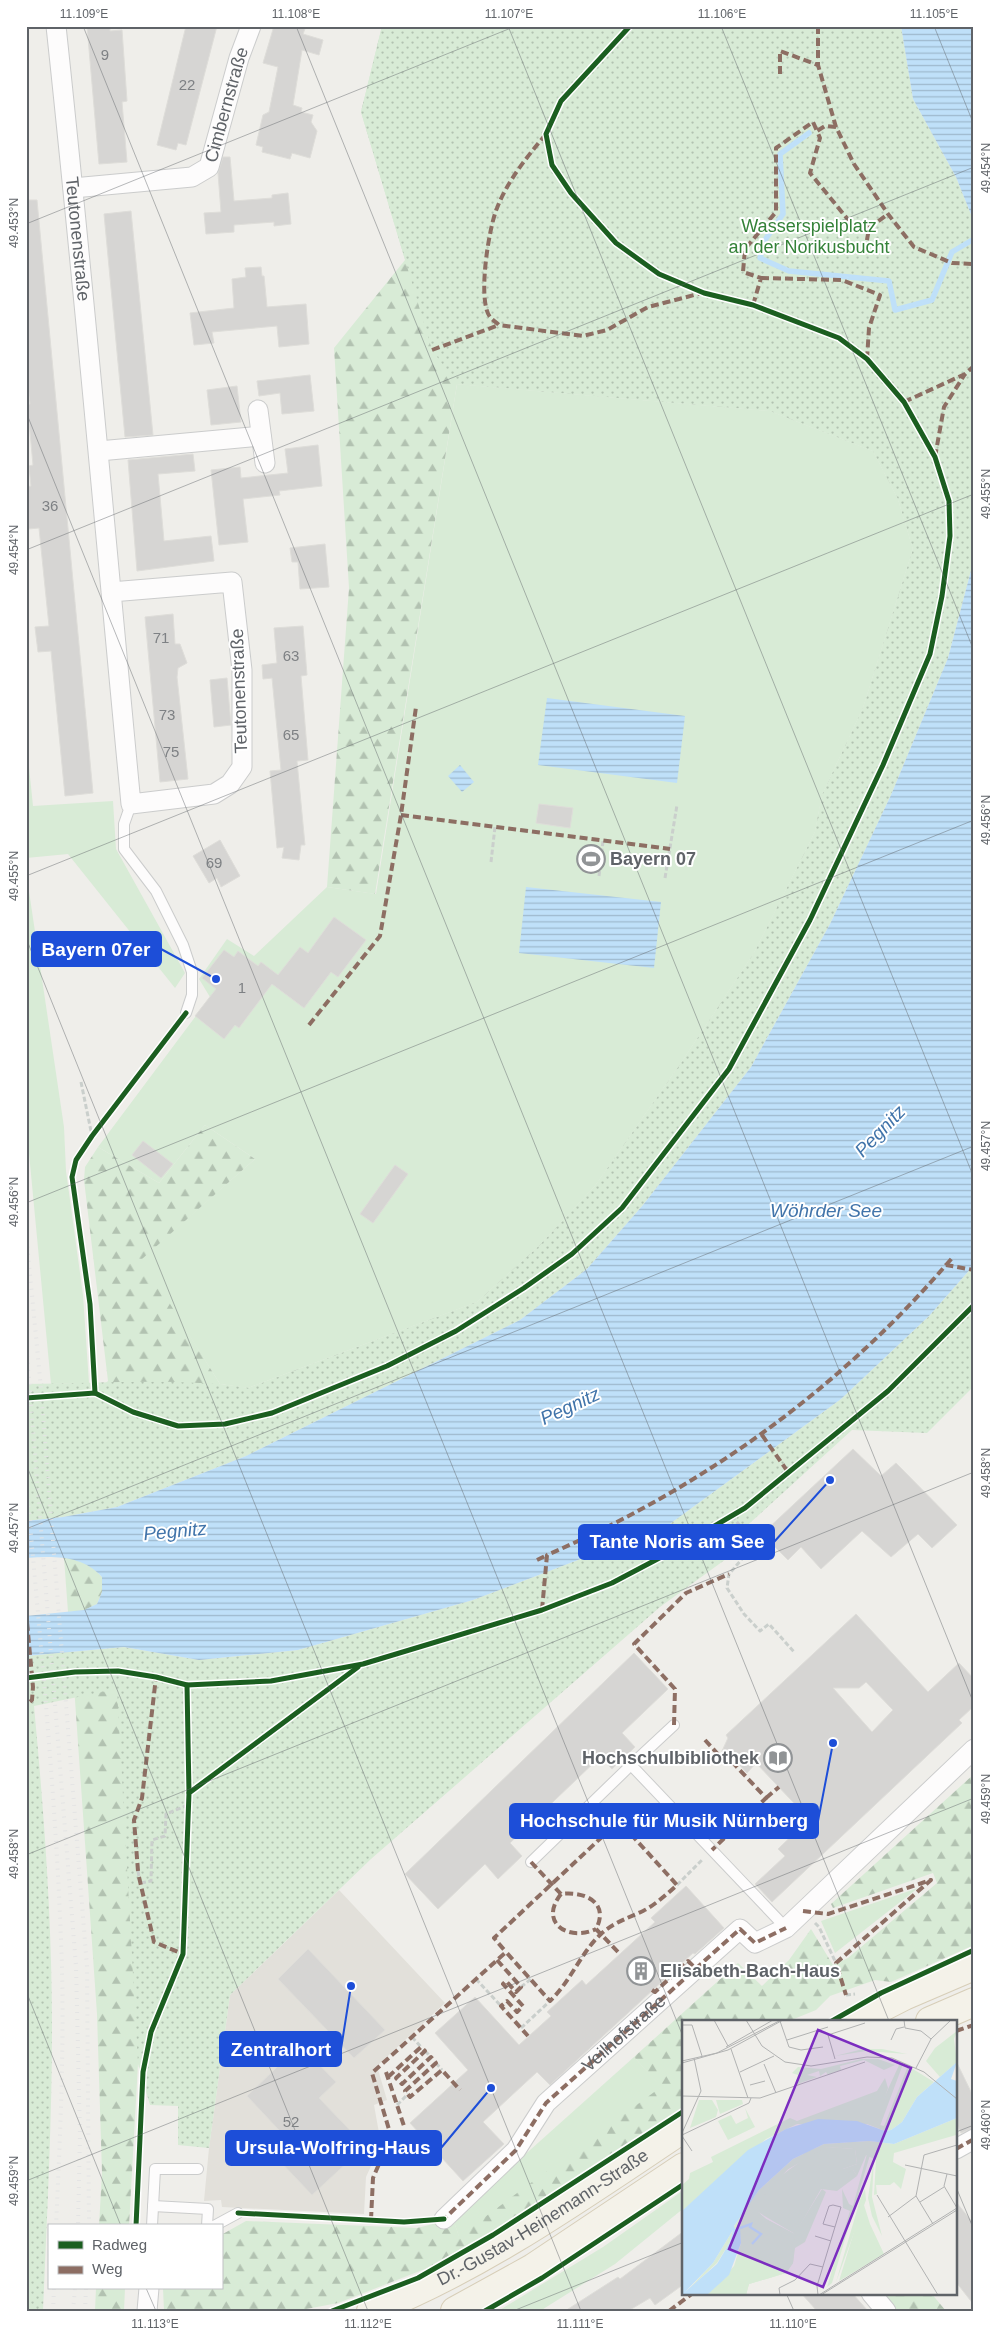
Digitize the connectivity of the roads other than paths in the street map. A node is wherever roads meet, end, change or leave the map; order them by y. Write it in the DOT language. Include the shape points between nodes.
graph roads {
  1 [pos="56,26"];
  2 [pos="251,26"];
  3 [pos="73,188"];
  4 [pos="258,410"];
  5 [pos="261,436"];
  6 [pos="99,450"];
  7 [pos="264,463"];
  8 [pos="111,592"];
  9 [pos="131,804"];
  10 [pos="186,1013"];
  11 [pos="674,1725"];
  12 [pos="974,1749"];
  13 [pos="631,1765"];
  14 [pos="531,1862"];
  15 [pos="786,1928"];
  16 [pos="974,1966"];
  17 [pos="974,2002"];
  18 [pos="857,2020"];
  19 [pos="932,2020"];
  20 [pos="682,2129"];
  21 [pos="974,2139"];
  22 [pos="958,2148"];
  23 [pos="682,2168"];
  24 [pos="198,2169"];
  25 [pos="153,2206"];
  26 [pos="238,2213"];
  27 [pos="444,2219"];
  28 [pos="152,2224"];
  29 [pos="207,2224"];
  30 [pos="218,2224"];
  31 [pos="149,2290"];
  32 [pos="872,2294"];
  33 [pos="147,2311"];
  34 [pos="371,2311"];
  35 [pos="455,2311"];
  36 [pos="886,2311"];
  1 -- 3 [label="street, Teutonenstraße"];
  2 -- 3 [label="street, Cimbernstraße" via="209,167 192,177"];
  3 -- 6 [label="street, Teutonenstraße"];
  4 -- 5 [label="street"];
  5 -- 6 [label="street"];
  5 -- 7 [label="street"];
  6 -- 8 [label="street, Teutonenstraße"];
  8 -- 9 [label="street, Teutonenstraße"];
  8 -- 9 [label="street, Teutonenstraße" via="232,582 242,670 242,766 230,784 214,794"];
  9 -- 10 [label="lane" via="124,824 124,849 156,891 183,945 192,972 192,995"];
  11 -- 13 [label="lane"];
  12 -- 15 [label="street, Veilhofstraße"];
  13 -- 14 [label="lane"];
  13 -- 15 [label="lane"];
  15 -- 27 [label="street, Veilhofstraße" via="755,1944 740,1929 546,2103 516,2150"];
  16 -- 18 [label="main road"];
  17 -- 19 [label="main road"];
  20 -- 34 [label="main road, Dr.-Gustav-Heinemann-Straße" via="501,2248 427,2287"];
  21 -- 22 [label="street"];
  23 -- 35 [label="main road, Dr.-Gustav-Heinemann-Straße" via="533,2268"];
  24 -- 25 [label="lane" via="155,2169"];
  25 -- 28 [label="lane"];
  25 -- 29 [label="lane" via="208,2209"];
  26 -- 30 [label="lane"];
  31 -- 33 [label="street"];
  32 -- 36 [label="street"];
}
